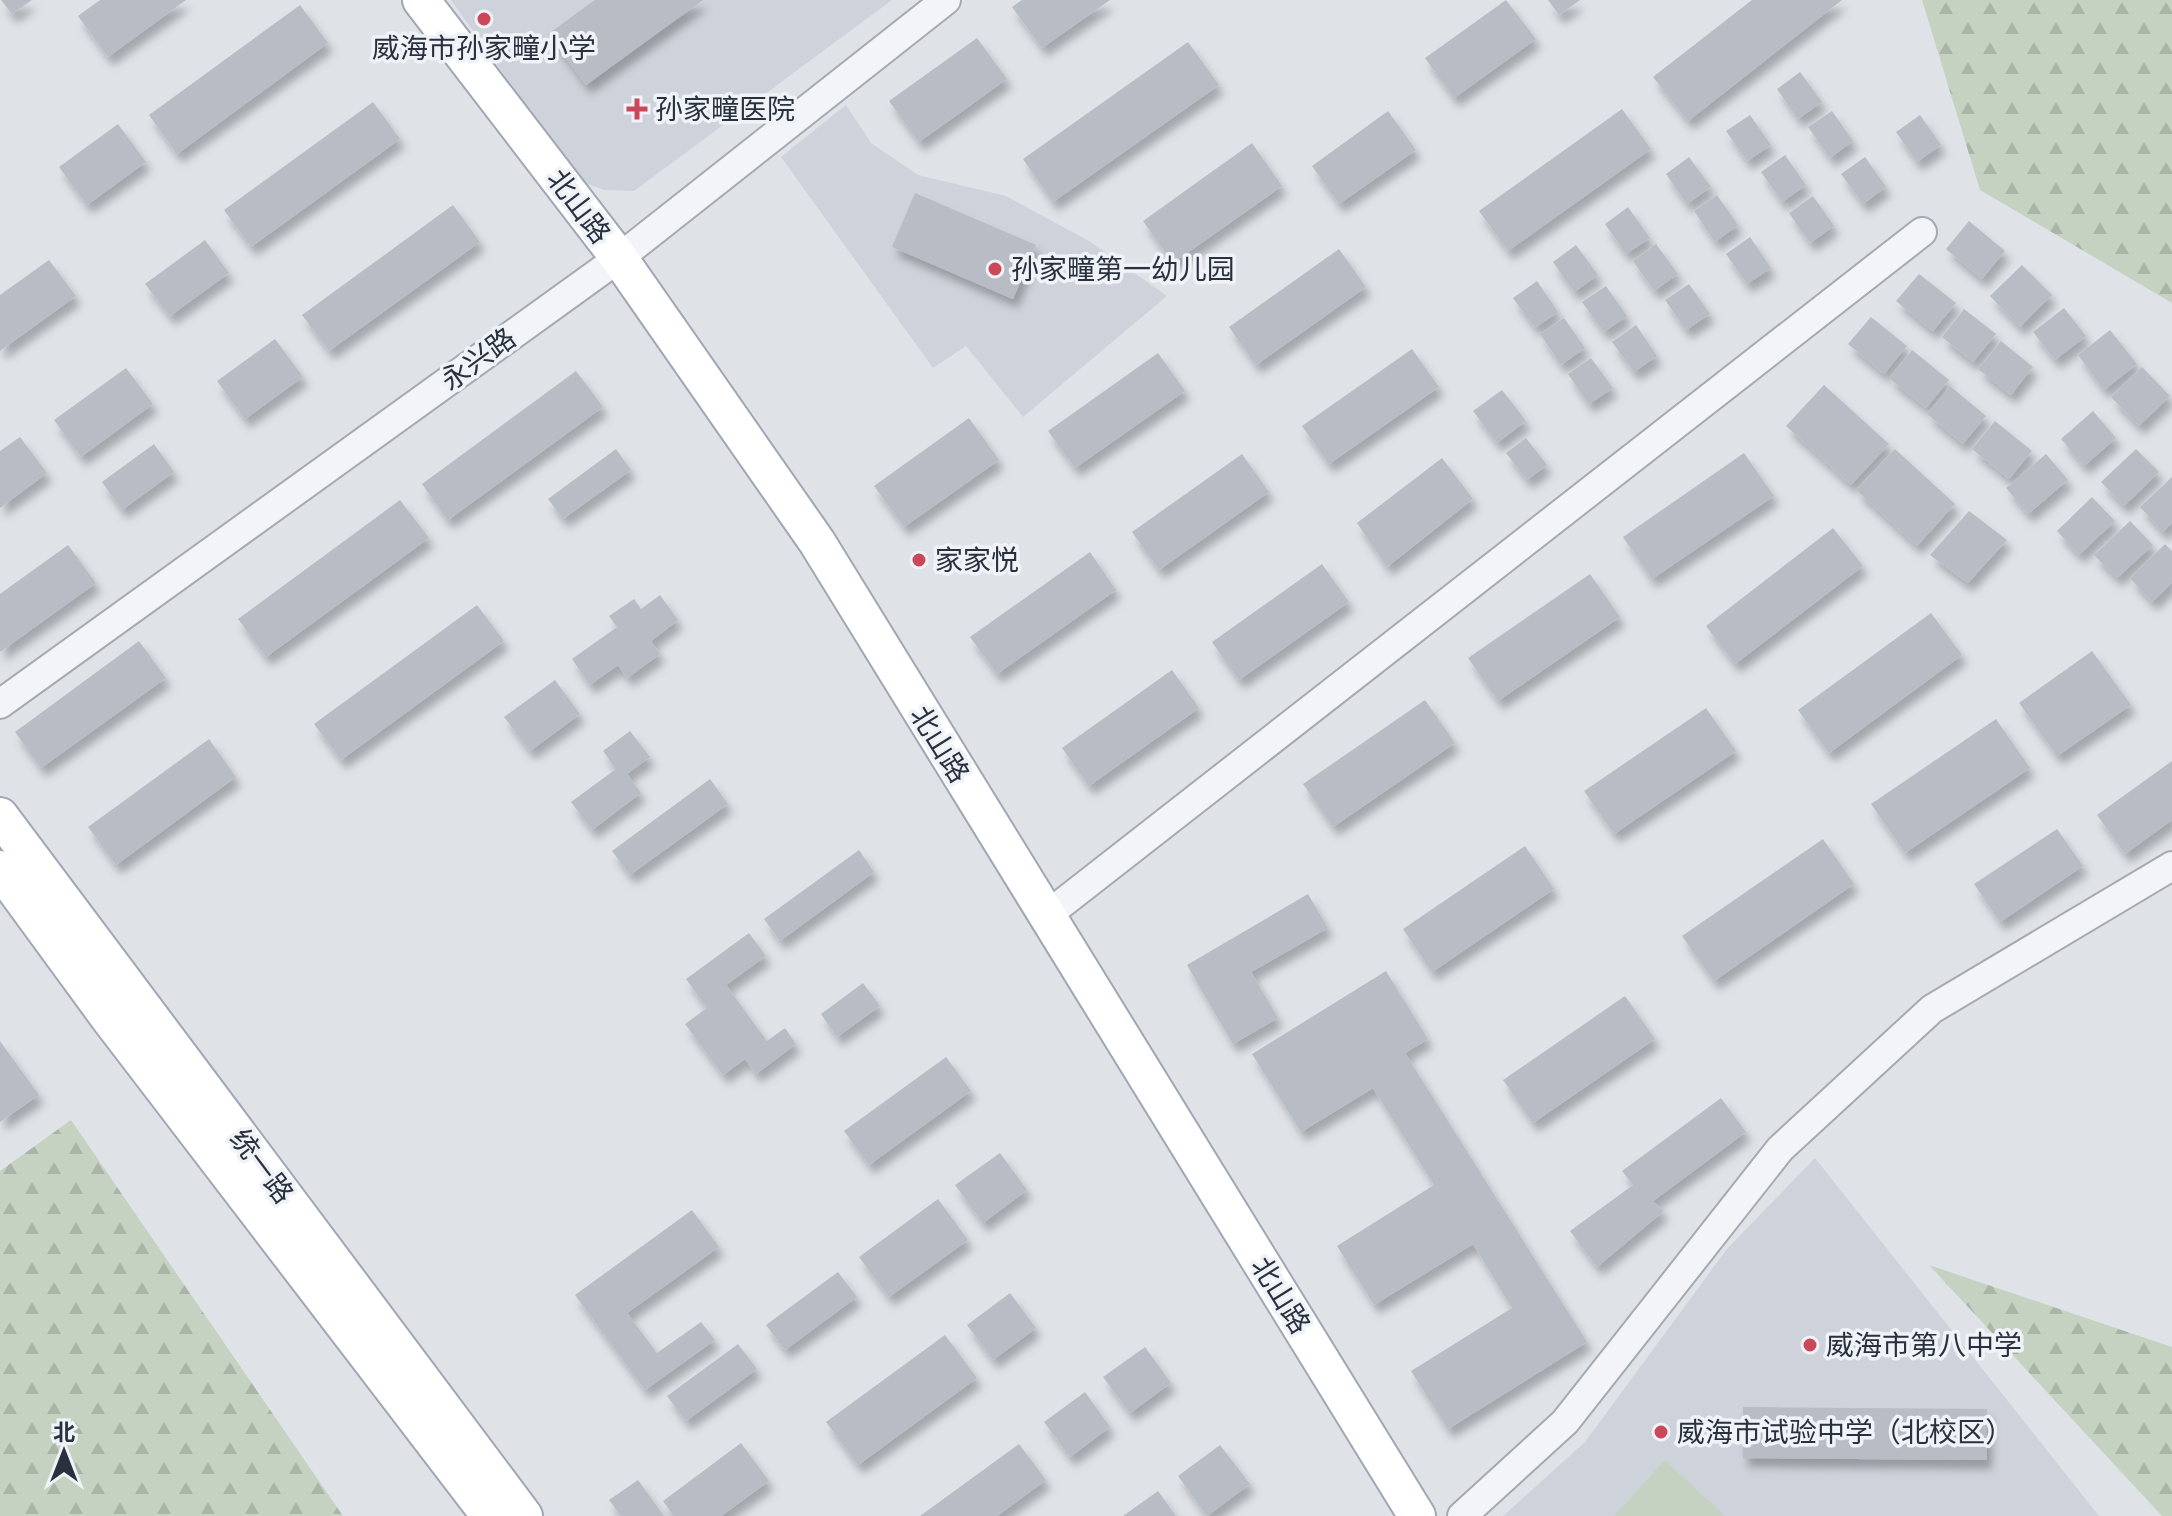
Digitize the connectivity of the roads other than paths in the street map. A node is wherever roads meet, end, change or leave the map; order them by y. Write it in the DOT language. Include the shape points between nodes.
graph roads {
  1 [pos="421,0"];
  2 [pos="946,0"];
  3 [pos="1922,232"];
  4 [pos="619,258"];
  5 [pos="0,704"];
  6 [pos="0,816"];
  7 [pos="2172,866"];
  8 [pos="0,869"];
  9 [pos="1046,916"];
  10 [pos="490,1516"];
  11 [pos="524,1516"];
  12 [pos="1417,1516"];
  13 [pos="1462,1516"];
  1 -- 4 [label="main road, 北山路"];
  2 -- 4 [label="street, 永兴路"];
  3 -- 9 [label="street"];
  4 -- 5 [label="street, 永兴路"];
  4 -- 9 [label="main road, 北山路" via="817,542"];
  6 -- 11 [label="main road, 统一路"];
  7 -- 13 [label="street" via="1932,1009 1909,1030 1780,1149 1565,1422"];
  8 -- 10 [label="main road, 统一路"];
  9 -- 12 [label="main road, 北山路"];
}
